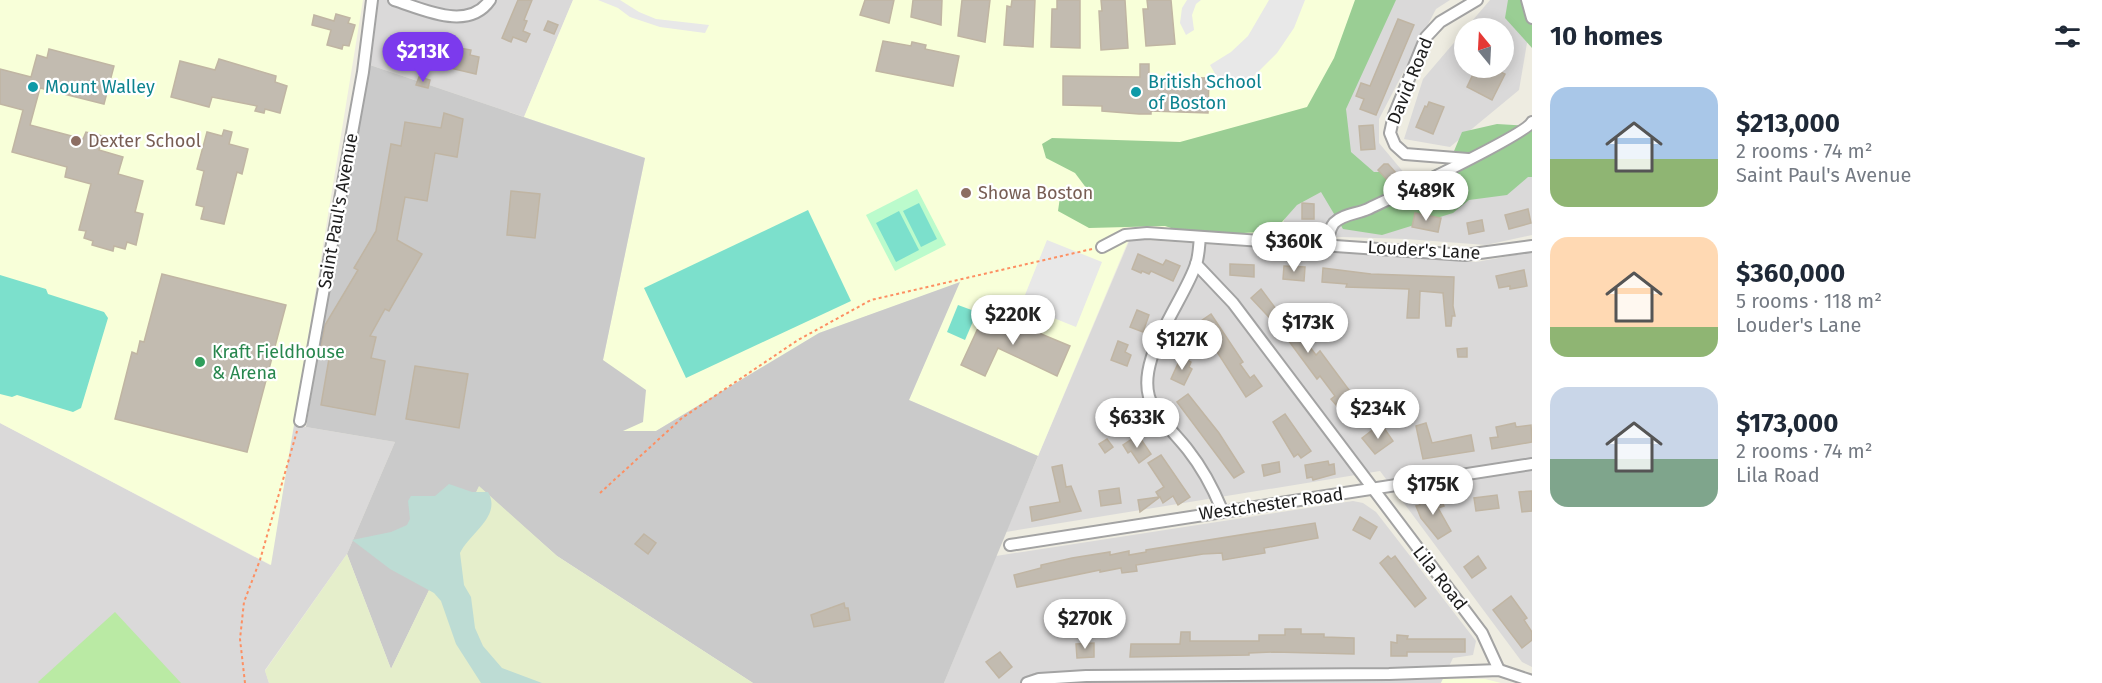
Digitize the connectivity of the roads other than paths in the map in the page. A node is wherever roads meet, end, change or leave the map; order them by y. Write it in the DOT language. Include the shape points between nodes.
graph roads {
  1 [pos="372,0"];
  2 [pos="394,0"];
  3 [pos="490,0"];
  4 [pos="1477,0"];
  5 [pos="1527,0"];
  6 [pos="1532,18"];
  7 [pos="1532,122"];
  8 [pos="1468,159"];
  9 [pos="1200,237"];
  10 [pos="1327,245"];
  11 [pos="1532,246"];
  12 [pos="1102,247"];
  13 [pos="1196,264"];
  14 [pos="300,421"];
  15 [pos="1532,464"];
  16 [pos="1371,489"];
  17 [pos="1222,510"];
  18 [pos="1010,545"];
  19 [pos="1499,670"];
  20 [pos="1365,679"];
  21 [pos="1532,681"];
  22 [pos="1027,683"];
  1 -- 14 [label="street, Saint Paul's Avenue" via="363,72"];
  2 -- 3 [label="street" via="459,17 473,16"];
  4 -- 8 [label="street, David Road" via="1440,22 1426,37 1390,132 1405,154"];
  5 -- 6 [label="street"];
  7 -- 8 [label="street" via="1520,133"];
  8 -- 10 [label="street" via="1340,219 1332,227"];
  9 -- 10 [label="street, Louder's Lane"];
  9 -- 12 [label="street, Louder's Lane" via="1134,233"];
  9 -- 13 [label="street"];
  10 -- 11 [label="street, Louder's Lane" via="1465,255"];
  13 -- 16 [label="street, Lila Road" via="1233,303"];
  13 -- 17 [label="street" via="1150,364 1147,390 1153,407 1210,483"];
  15 -- 16 [label="street, Westchester Road"];
  16 -- 17 [label="street, Westchester Road"];
  16 -- 19 [label="street, Lila Road" via="1482,633"];
  17 -- 18 [label="street, Westchester Road"];
  19 -- 20 [label="street"];
  19 -- 21 [label="street"];
  20 -- 22 [label="street" via="1086,676"];
}
